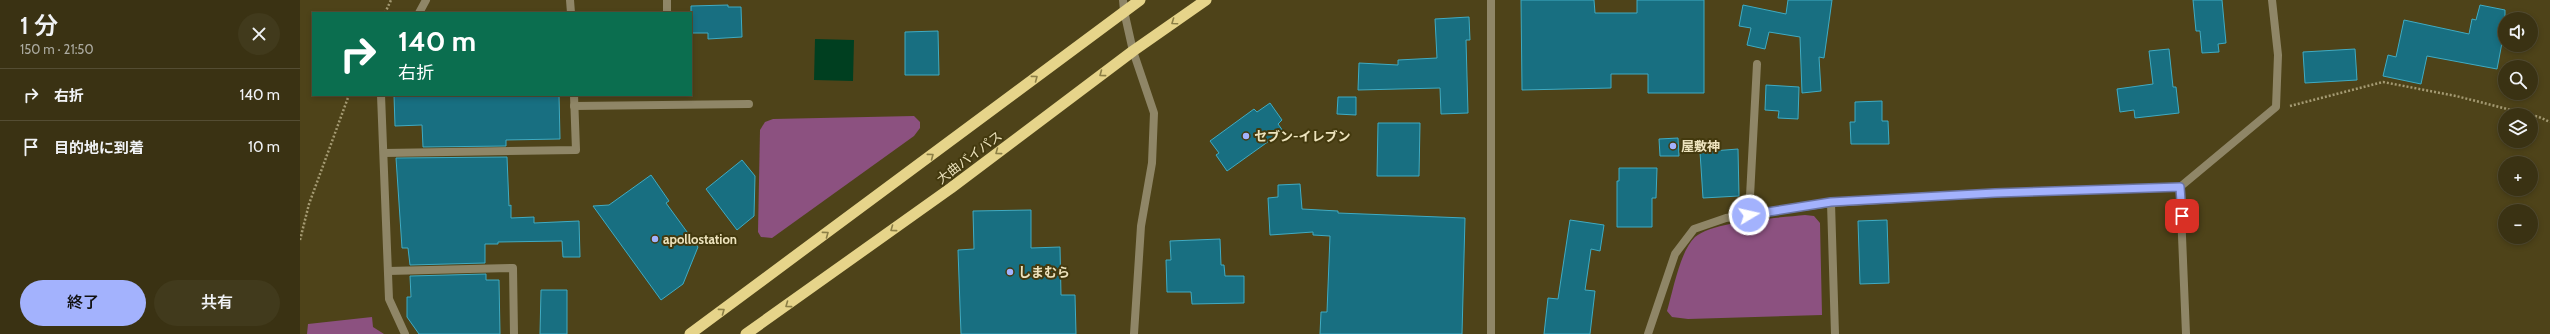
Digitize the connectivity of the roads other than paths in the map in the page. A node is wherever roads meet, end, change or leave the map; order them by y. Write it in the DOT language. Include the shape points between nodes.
graph roads {
  1 [pos="426,0"];
  2 [pos="570,0"];
  3 [pos="666,0"];
  4 [pos="1140,0"];
  5 [pos="1206,0"];
  6 [pos="1491,0"];
  7 [pos="2272,0"];
  8 [pos="1124,6"];
  9 [pos="420,12"];
  10 [pos="571,12"];
  11 [pos="667,12"];
  12 [pos="1133,51"];
  13 [pos="1757,64"];
  14 [pos="380,96"];
  15 [pos="574,96"];
  16 [pos="667,96"];
  17 [pos="668,104"];
  18 [pos="749,104"];
  19 [pos="574,106"];
  20 [pos="384,153"];
  21 [pos="2180,187"];
  22 [pos="1831,202"];
  23 [pos="1749,215"];
  24 [pos="388,271"];
  25 [pos="405,334"];
  26 [pos="514,334"];
  27 [pos="690,334"];
  28 [pos="746,334"];
  29 [pos="1134,334"];
  30 [pos="1491,334"];
  31 [pos="1648,334"];
  32 [pos="1835,334"];
  33 [pos="2186,334"];
  1 -- 9 [label="street"];
  2 -- 10 [label="street"];
  3 -- 11 [label="street"];
  4 -- 8 [label="highway, 大曲バイパス"];
  5 -- 12 [label="highway, 大曲バイパス, one-way"];
  6 -- 30 [label="street"];
  7 -- 21 [label="street" via="2278,55 2276,107"];
  8 -- 12 [label="street"];
  27 -- 8 [label="highway, 大曲バイパス, one-way"];
  12 -- 28 [label="highway, 大曲バイパス, one-way" via="951,188"];
  12 -- 29 [label="street" via="1154,113 1152,163 1141,226"];
  13 -- 23 [label="street"];
  14 -- 20 [label="street"];
  15 -- 19 [label="street"];
  16 -- 17 [label="street"];
  17 -- 18 [label="street"];
  17 -- 19 [label="street"];
  19 -- 20 [label="street" via="576,150"];
  20 -- 24 [label="street"];
  21 -- 22 [label="street"];
  21 -- 33 [label="street"];
  22 -- 23 [label="street"];
  22 -- 32 [label="street"];
  23 -- 31 [label="street" via="1726,218 1694,229 1675,254"];
  24 -- 25 [label="street" via="389,299"];
  24 -- 26 [label="street" via="513,268"];
}
